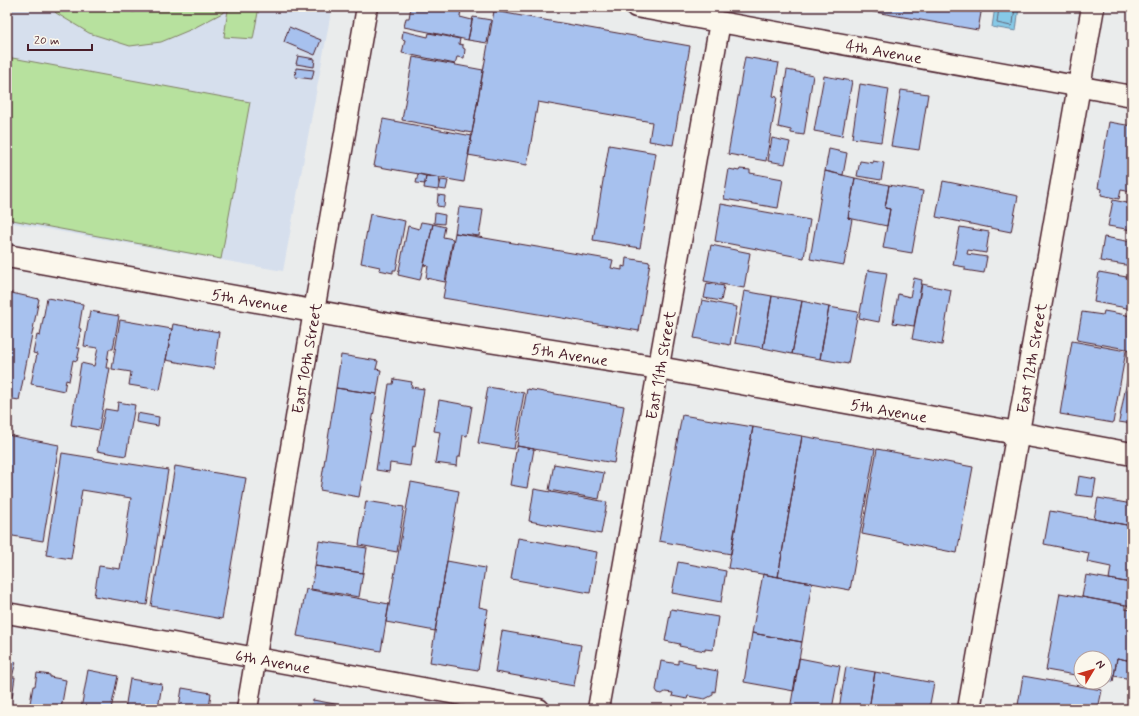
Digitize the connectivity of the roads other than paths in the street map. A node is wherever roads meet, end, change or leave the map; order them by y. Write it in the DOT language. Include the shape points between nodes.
graph roads {
  1 [pos="367,7"];
  2 [pos="636,7"];
  3 [pos="1093,7"];
  4 [pos="720,22"];
  5 [pos="1078,86"];
  6 [pos="1132,96"];
  7 [pos="7,256"];
  8 [pos="314,311"];
  9 [pos="659,368"];
  10 [pos="1018,434"];
  11 [pos="1132,454"];
  12 [pos="7,613"];
  13 [pos="256,658"];
  14 [pos="247,709"];
  15 [pos="539,709"];
  16 [pos="598,709"];
  17 [pos="969,709"];
  1 -- 8 [label="street, East 10th Street"];
  2 -- 4 [label="street, 4th Avenue"];
  3 -- 5 [label="street, East 12th Street"];
  4 -- 5 [label="street, 4th Avenue"];
  4 -- 9 [label="street, East 11th Street"];
  5 -- 6 [label="street, 4th Avenue"];
  5 -- 10 [label="street, East 12th Street"];
  7 -- 8 [label="street, 5th Avenue"];
  8 -- 9 [label="street, 5th Avenue"];
  8 -- 13 [label="street, East 10th Street"];
  9 -- 10 [label="street, 5th Avenue"];
  9 -- 16 [label="street, East 11th Street"];
  10 -- 11 [label="street, 5th Avenue"];
  10 -- 17 [label="street, East 12th Street"];
  12 -- 13 [label="street, 6th Avenue"];
  13 -- 14 [label="street, East 10th Street"];
  13 -- 15 [label="street, 6th Avenue"];
}
